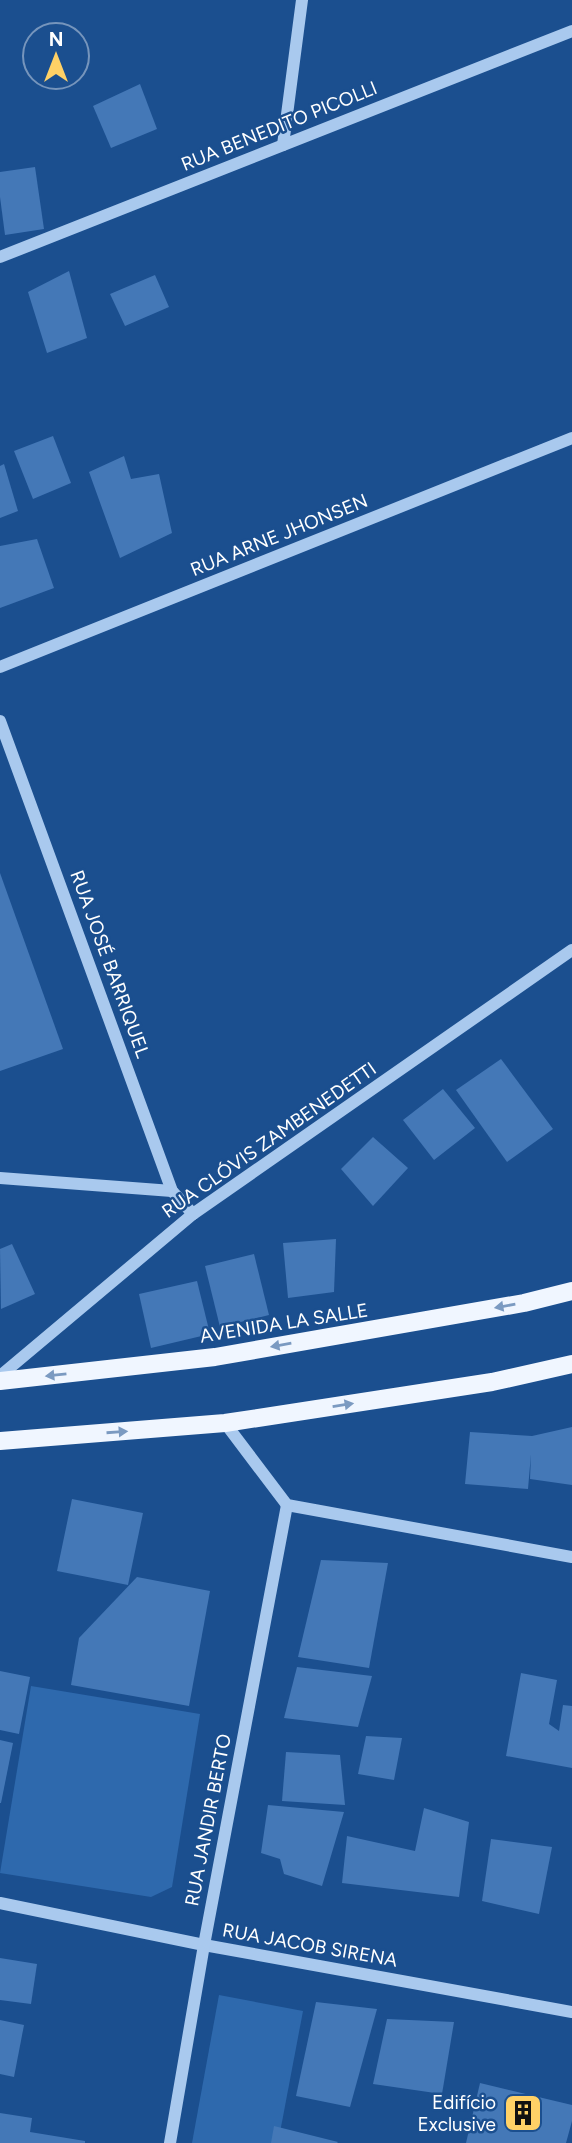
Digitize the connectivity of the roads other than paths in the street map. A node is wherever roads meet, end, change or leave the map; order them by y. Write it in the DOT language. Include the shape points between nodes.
graph roads {
  1 [pos="302,0"];
  2 [pos="572,31"];
  3 [pos="284,145"];
  4 [pos="0,257"];
  5 [pos="572,438"];
  6 [pos="0,667"];
  7 [pos="0,721"];
  8 [pos="572,950"];
  9 [pos="0,1178"];
  10 [pos="173,1191"];
  11 [pos="193,1214"];
  12 [pos="572,1292"];
  13 [pos="572,1364"];
  14 [pos="0,1378"];
  15 [pos="225,1423"];
  16 [pos="0,1441"];
  17 [pos="287,1505"];
  18 [pos="572,1557"];
  19 [pos="0,1903"];
  20 [pos="204,1945"];
  21 [pos="572,2011"];
  22 [pos="170,2143"];
  1 -- 3 [label="street"];
  2 -- 3 [label="street, RUA BENEDITO PICOLLI"];
  3 -- 4 [label="street, RUA BENEDITO PICOLLI"];
  5 -- 6 [label="street, RUA ARNE JHONSEN"];
  7 -- 10 [label="street, RUA JOSÉ BARRIQUEL"];
  8 -- 11 [label="street, RUA CLÓVIS ZAMBENEDETTI"];
  9 -- 10 [label="street"];
  10 -- 11 [label="street, RUA JOSÉ BARRIQUEL"];
  11 -- 14 [label="street, RUA CLÓVIS ZAMBENEDETTI"];
  12 -- 14 [label="main road, AVENIDA LA SALLE, one-way" via="215,1357"];
  15 -- 13 [label="main road, one-way" via="492,1382"];
  16 -- 15 [label="main road, one-way"];
  15 -- 17 [label="street"];
  17 -- 18 [label="street"];
  17 -- 20 [label="street, RUA JANDIR BERTO"];
  19 -- 20 [label="street, RUA JACOB SIRENA"];
  20 -- 21 [label="street, RUA JACOB SIRENA"];
  20 -- 22 [label="street, RUA JANDIR BERTO"];
}
